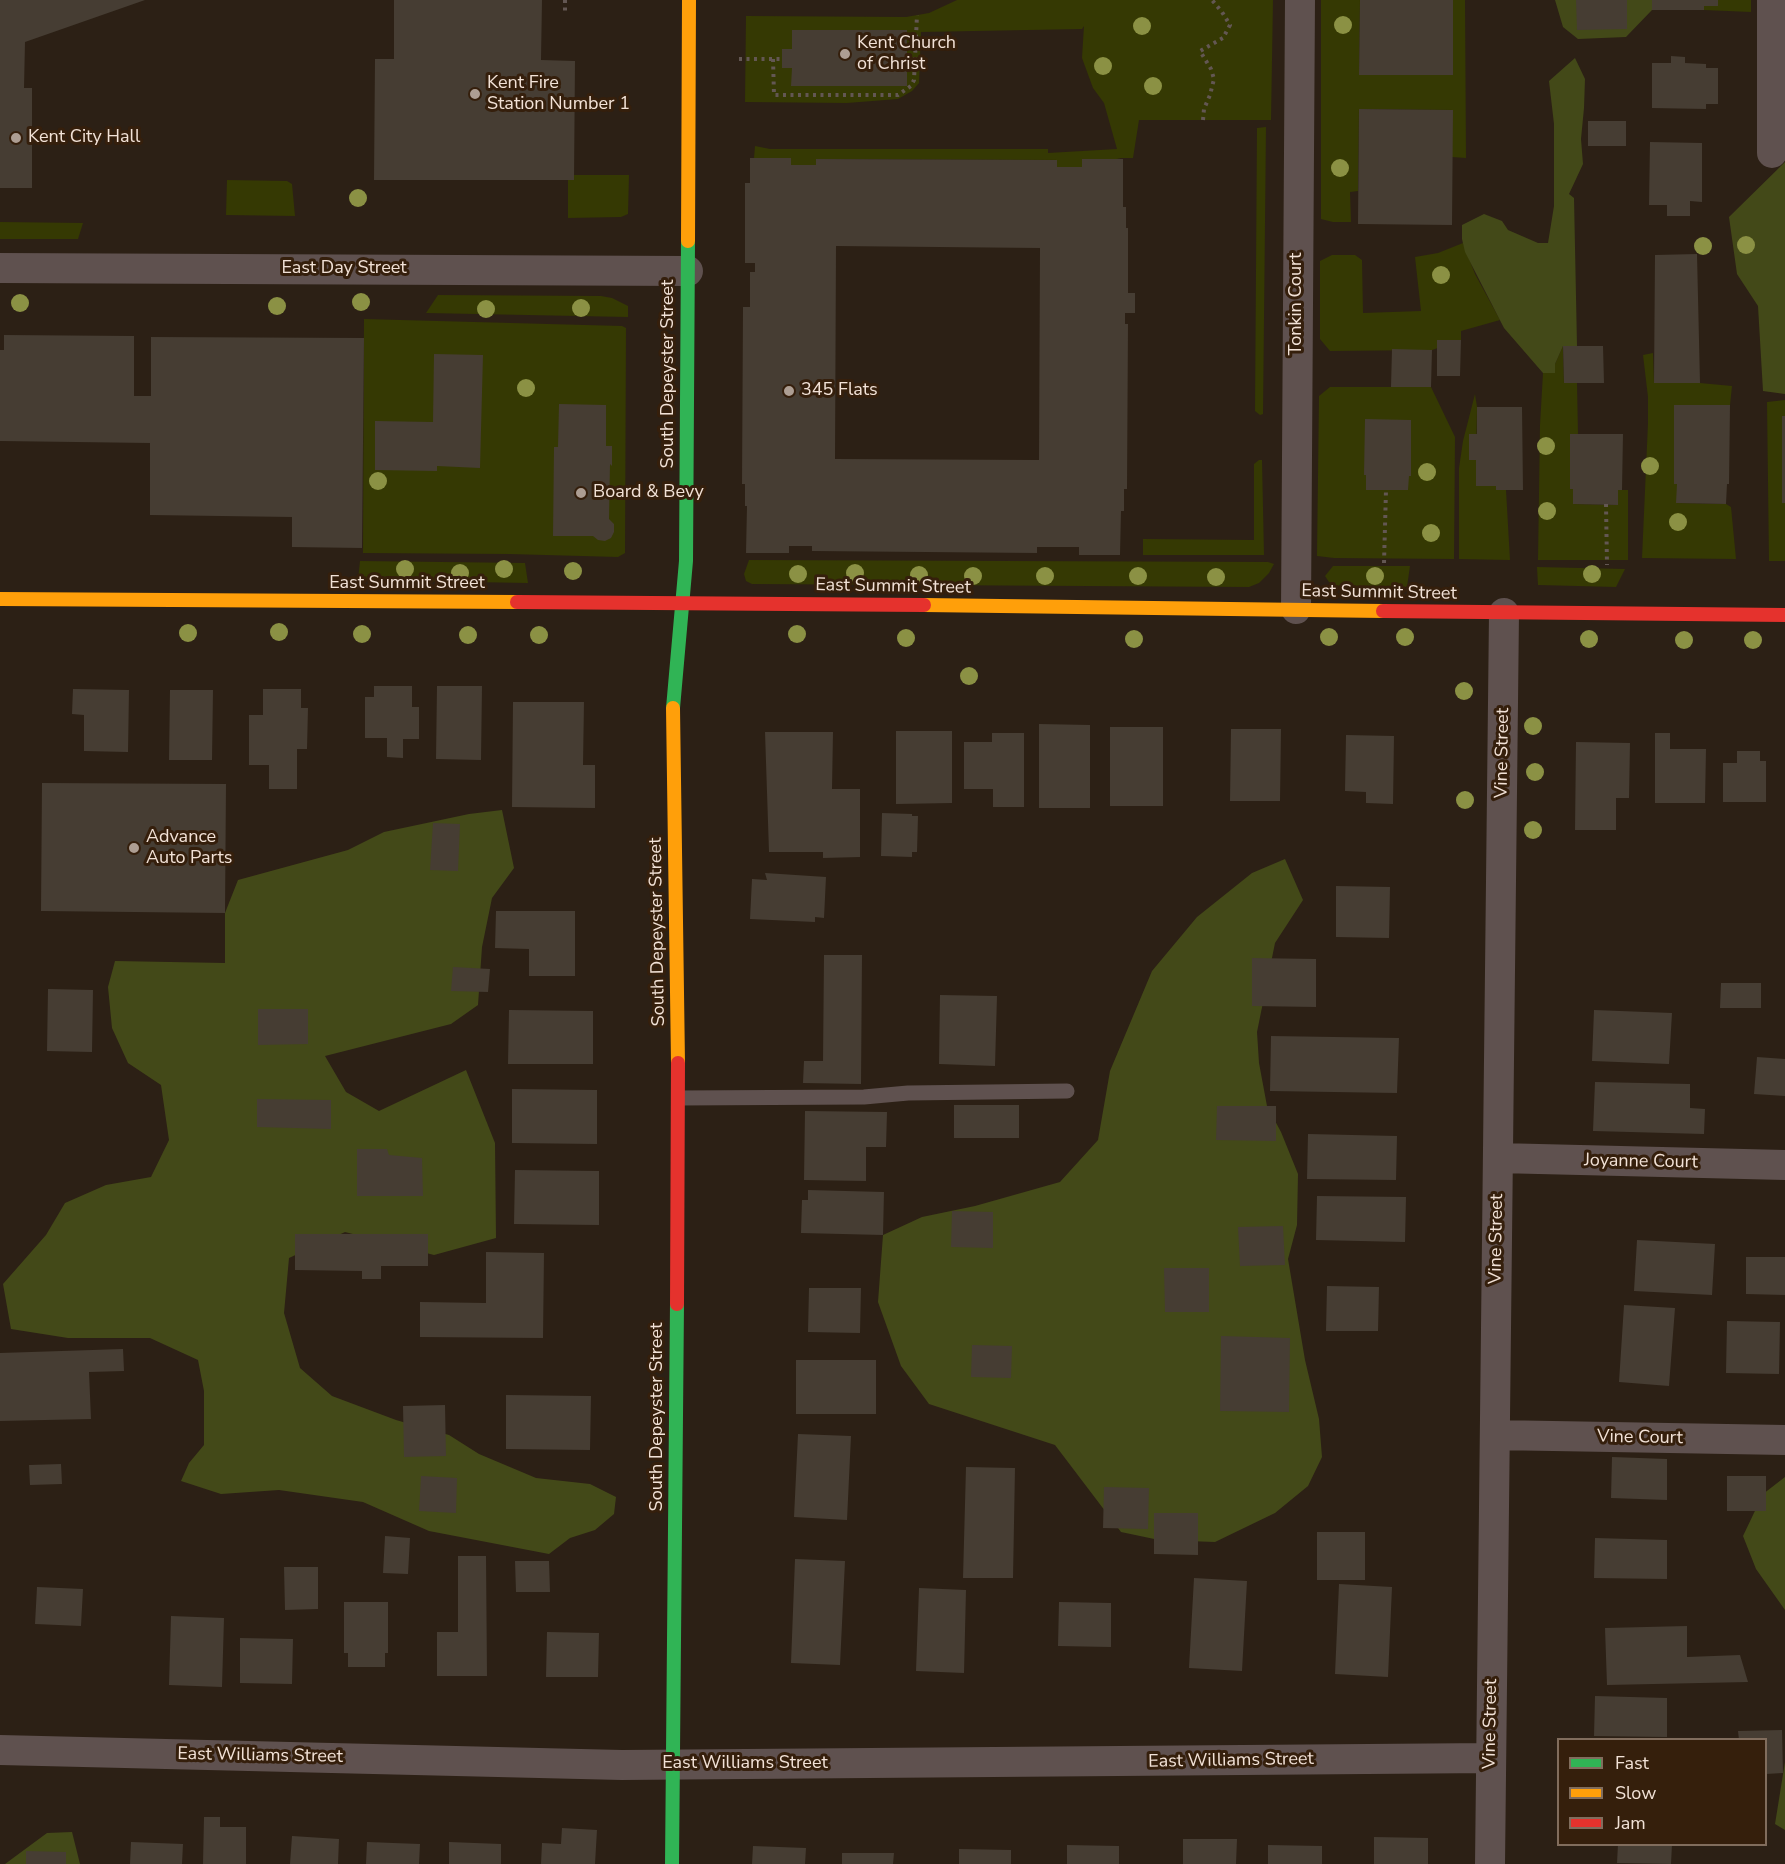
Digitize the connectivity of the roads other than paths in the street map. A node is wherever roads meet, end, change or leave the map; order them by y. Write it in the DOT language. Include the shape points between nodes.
graph roads {
  1 [pos="689,0"];
  2 [pos="1300,0"];
  3 [pos="1772,0"];
  4 [pos="1778,33"];
  5 [pos="1776,135"];
  6 [pos="0,268"];
  7 [pos="688,271"];
  8 [pos="0,599"];
  9 [pos="684,603"];
  10 [pos="1296,609"];
  11 [pos="1504,613"];
  12 [pos="1785,615"];
  13 [pos="1067,1091"];
  14 [pos="679,1098"];
  15 [pos="1498,1158"];
  16 [pos="1785,1165"];
  17 [pos="1495,1435"];
  18 [pos="1785,1440"];
  19 [pos="0,1750"];
  20 [pos="1491,1758"];
  21 [pos="674,1765"];
  22 [pos="672,1864"];
  23 [pos="1490,1864"];
  1 -- 7 [label="street, South Depeyster Street"];
  2 -- 10 [label="street, Tonkin Court"];
  3 -- 4 [label="street"];
  4 -- 5 [label="street"];
  6 -- 7 [label="street, East Day Street"];
  7 -- 9 [label="street, South Depeyster Street"];
  8 -- 9 [label="street, East Summit Street"];
  9 -- 10 [label="street, East Summit Street"];
  9 -- 14 [label="street, South Depeyster Street" via="672,714"];
  10 -- 11 [label="street, East Summit Street"];
  11 -- 12 [label="street, East Summit Street"];
  11 -- 15 [label="street, Vine Street"];
  13 -- 14 [label="lane"];
  14 -- 21 [label="street, South Depeyster Street"];
  15 -- 16 [label="street, Joyanne Court"];
  15 -- 17 [label="street, Vine Street"];
  17 -- 18 [label="street, Vine Court"];
  17 -- 20 [label="street, Vine Street"];
  19 -- 21 [label="street, East Williams Street"];
  20 -- 21 [label="street, East Williams Street"];
  20 -- 23 [label="street, Vine Street"];
  21 -- 22 [label="street, South Depeyster Street"];
}
